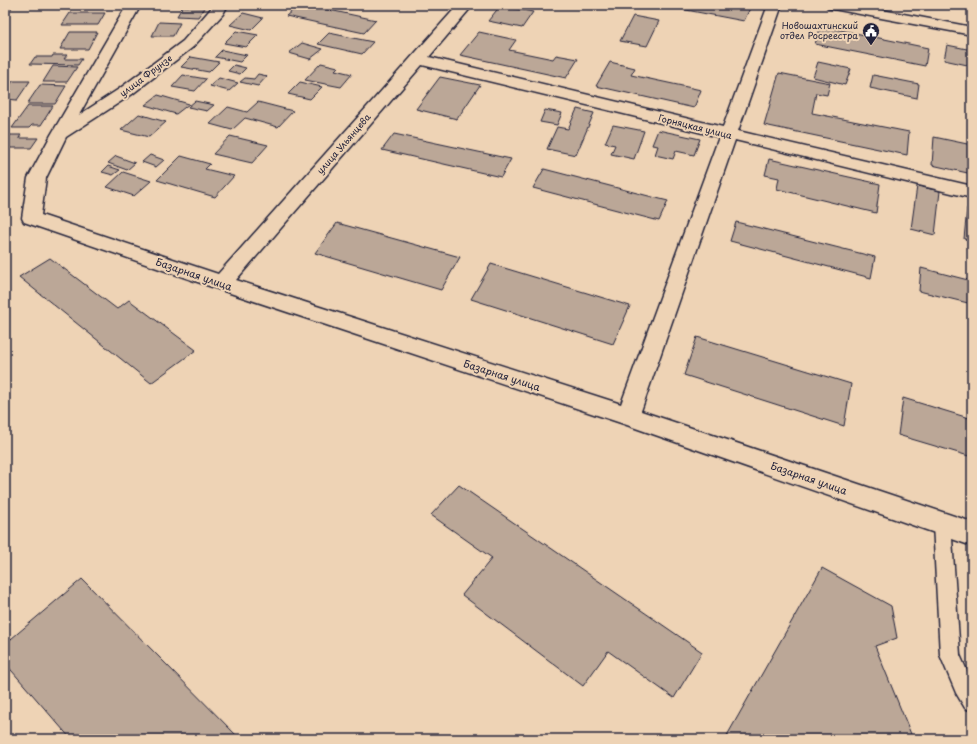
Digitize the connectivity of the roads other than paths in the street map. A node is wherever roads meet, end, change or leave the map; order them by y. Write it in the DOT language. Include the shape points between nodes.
graph roads {
  1 [pos="134,5"];
  2 [pos="221,5"];
  3 [pos="466,5"];
  4 [pos="775,5"];
  5 [pos="833,5"];
  6 [pos="972,31"];
  7 [pos="418,59"];
  8 [pos="59,134"];
  9 [pos="729,135"];
  10 [pos="972,192"];
  11 [pos="222,283"];
  12 [pos="628,416"];
  13 [pos="942,524"];
  14 [pos="972,534"];
  15 [pos="972,701"];
  1 -- 8 [label="street"];
  2 -- 8 [label="street, улица Фрунзе" via="188,44 125,92"];
  3 -- 7 [label="street, улица Ульянцева"];
  4 -- 9 [label="street"];
  5 -- 6 [label="street"];
  7 -- 9 [label="street, Горняцкая улица"];
  7 -- 11 [label="street, улица Ульянцева"];
  8 -- 11 [label="street, Базарная улица" via="38,178 31,218"];
  9 -- 10 [label="street, Горняцкая улица"];
  9 -- 12 [label="street"];
  11 -- 12 [label="street, Базарная улица"];
  12 -- 13 [label="street, Базарная улица"];
  13 -- 14 [label="street, Базарная улица"];
  13 -- 15 [label="lane" via="950,655"];
}
